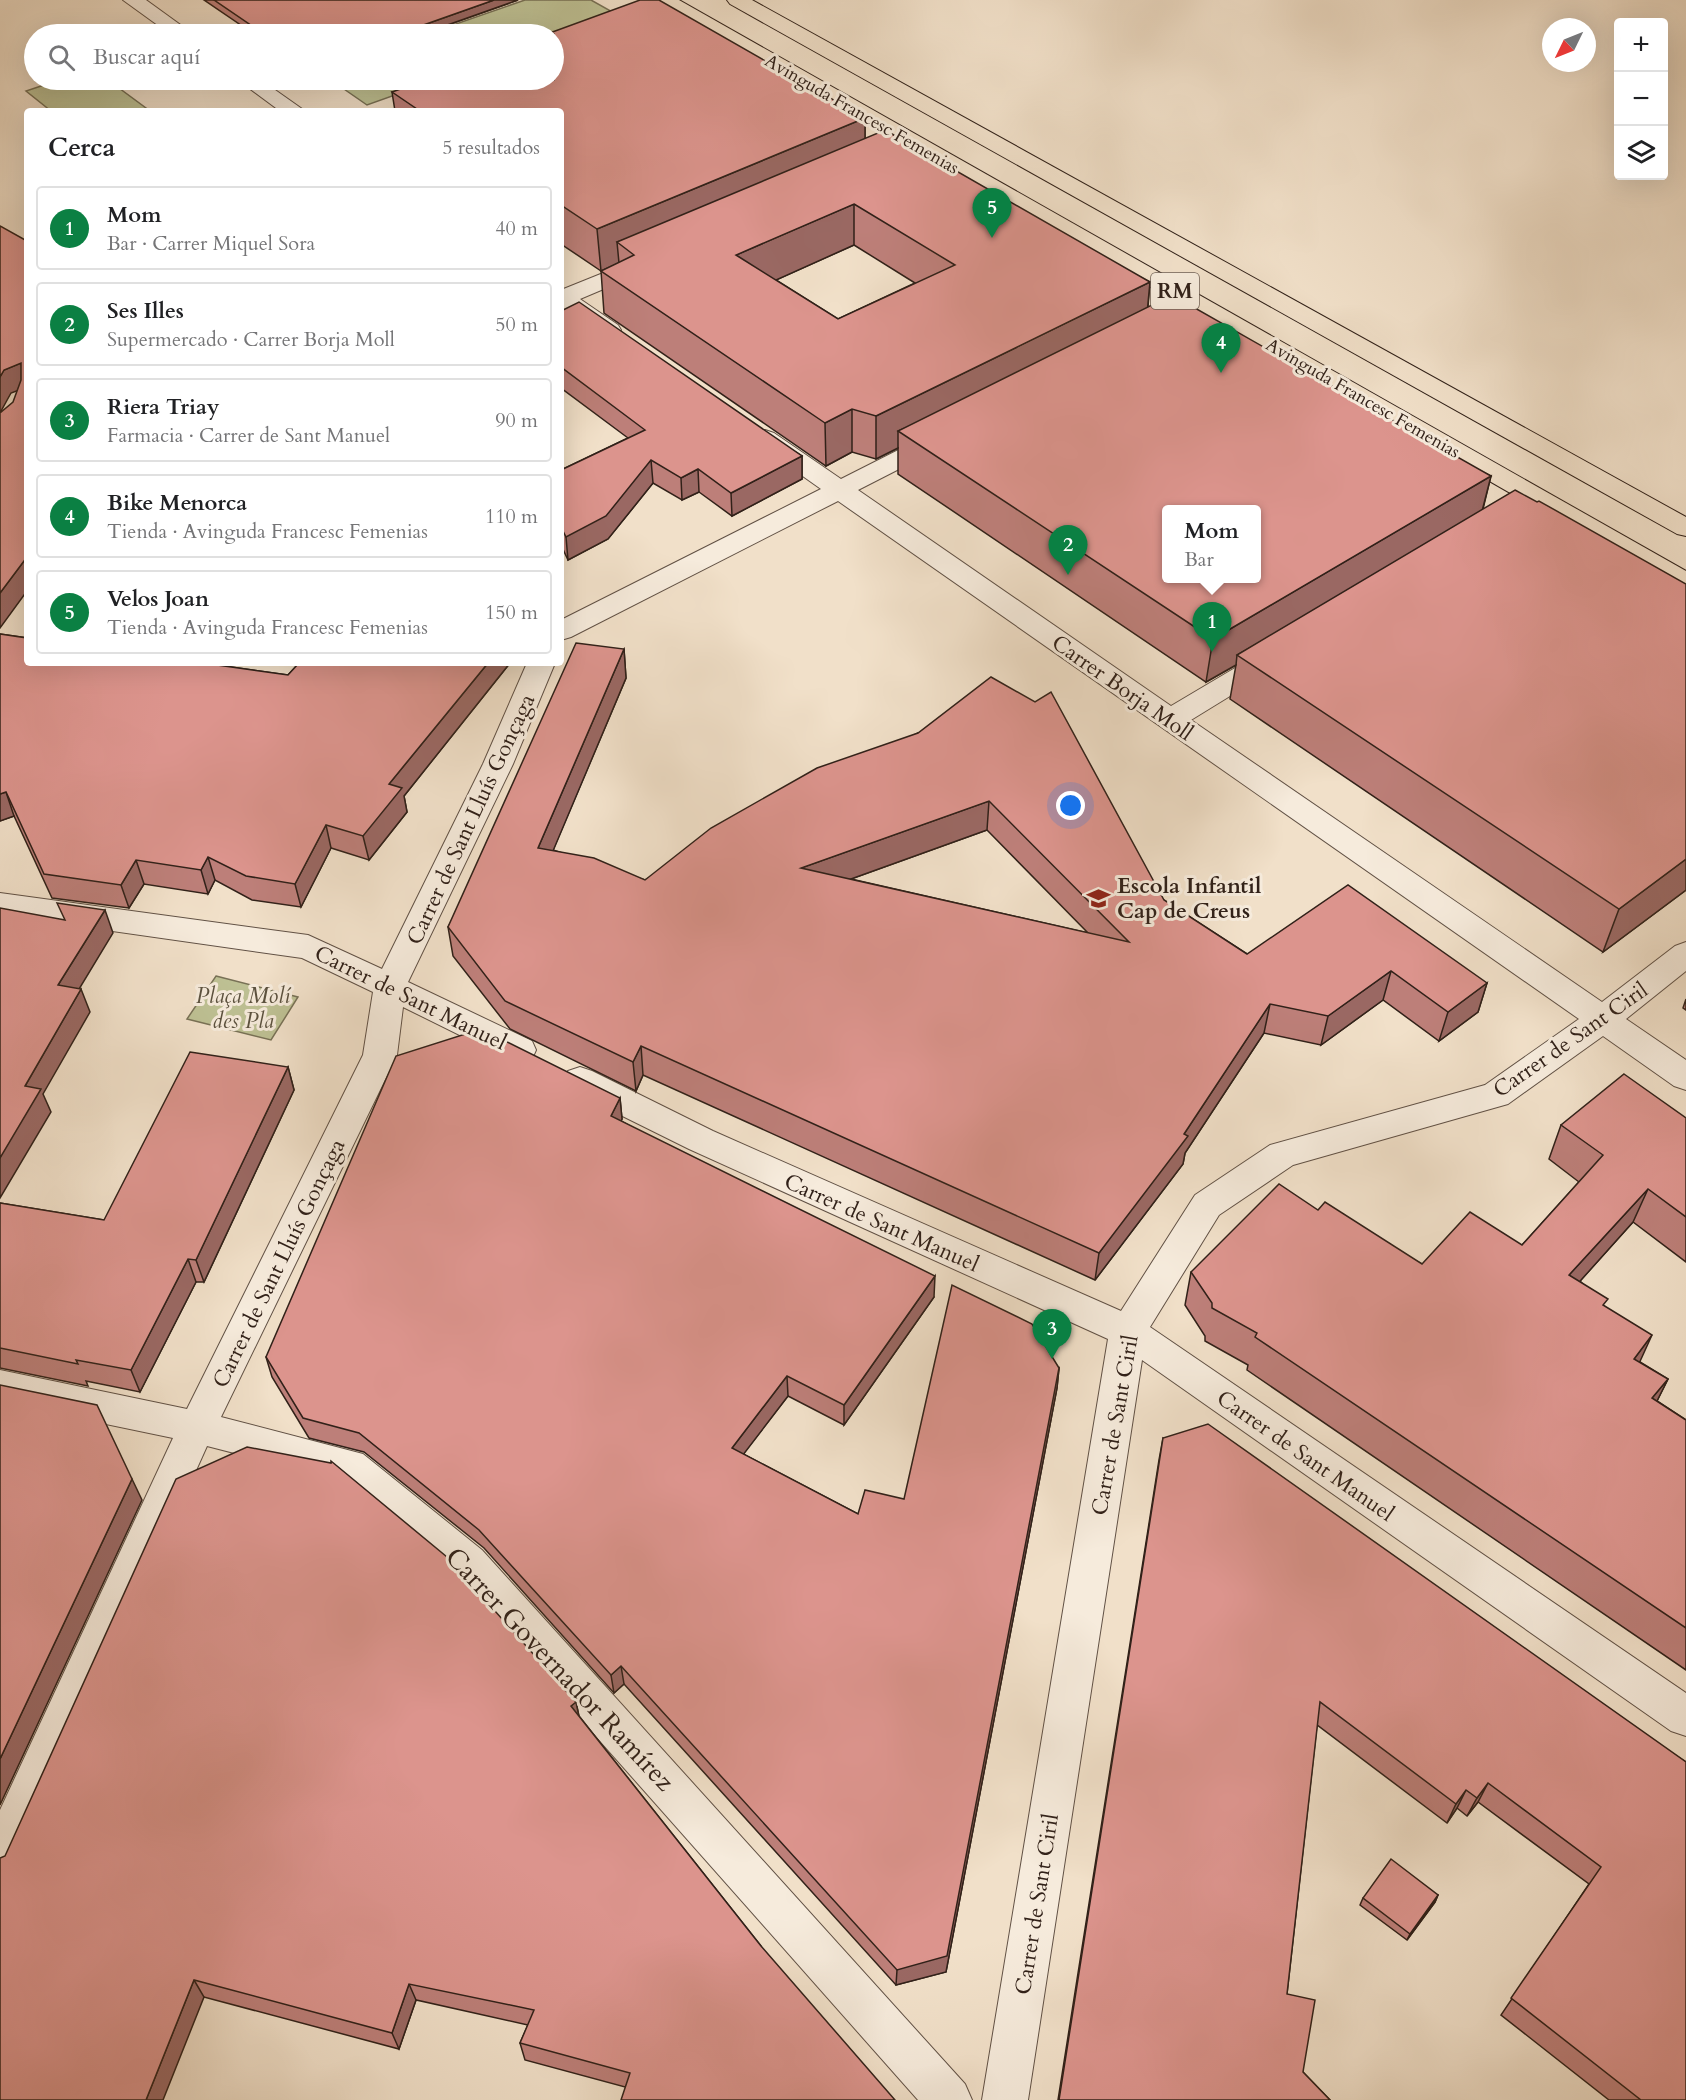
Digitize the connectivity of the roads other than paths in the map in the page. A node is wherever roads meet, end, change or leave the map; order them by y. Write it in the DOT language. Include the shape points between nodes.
graph roads {
  1 [pos="133,0"];
  2 [pos="737,0"];
  3 [pos="668,9"];
  4 [pos="168,24"];
  5 [pos="263,90"];
  6 [pos="290,108"];
  7 [pos="917,146"];
  8 [pos="895,155"];
  9 [pos="664,254"];
  10 [pos="564,296"];
  11 [pos="564,298"];
  12 [pos="633,346"];
  13 [pos="740,421"];
  14 [pos="963,427"];
  15 [pos="837,490"];
  16 [pos="1686,528"];
  17 [pos="1686,582"];
  18 [pos="564,629"];
  19 [pos="1295,644"];
  20 [pos="540,666"];
  21 [pos="1171,719"];
  22 [pos="0,904"];
  23 [pos="1686,954"];
  24 [pos="390,986"];
  25 [pos="1603,1019"];
  26 [pos="1686,1077"];
  27 [pos="1128,1331"];
  28 [pos="0,1386"];
  29 [pos="197,1427"];
  30 [pos="1686,1717"];
  31 [pos="0,1858"];
  32 [pos="949,2100"];
  33 [pos="1005,2100"];
  1 -- 4 [label="street"];
  2 -- 16 [label="main road, Avinguda Francesc Femenias / RM"];
  3 -- 7 [label="main road, Avinguda Francesc Femenias / RM"];
  5 -- 6 [label="street"];
  7 -- 8 [label="street"];
  7 -- 17 [label="main road, Avinguda Francesc Femenias / RM" via="1192,312 1528,504"];
  9 -- 10 [label="street"];
  11 -- 12 [label="street"];
  13 -- 15 [label="street, Carrer Borja Moll"];
  14 -- 15 [label="street"];
  15 -- 18 [label="street"];
  15 -- 21 [label="street, Carrer Borja Moll"];
  19 -- 21 [label="street"];
  20 -- 24 [label="street, Carrer de Sant Lluís Gonçaga" via="498,764"];
  21 -- 25 [label="street, Carrer Borja Moll"];
  22 -- 24 [label="street, Carrer de Sant Manuel" via="308,946"];
  23 -- 25 [label="street, Carrer de Sant Ciril"];
  24 -- 27 [label="street, Carrer de Sant Manuel" via="701,1140"];
  24 -- 29 [label="street, Carrer de Sant Lluís Gonçaga" via="380,1055"];
  25 -- 26 [label="street, Carrer Borja Moll"];
  25 -- 27 [label="street, Carrer de Sant Ciril" via="1496,1095 1282,1155 1208,1205"];
  27 -- 30 [label="street, Carrer de Sant Manuel"];
  27 -- 33 [label="street, Carrer de Sant Ciril"];
  28 -- 29 [label="street, Carrer Governador Ramírez"];
  29 -- 31 [label="street, Carrer de Sant Lluís Gonçaga"];
  29 -- 32 [label="street, Carrer Governador Ramírez" via="350,1466 468,1563"];
}
